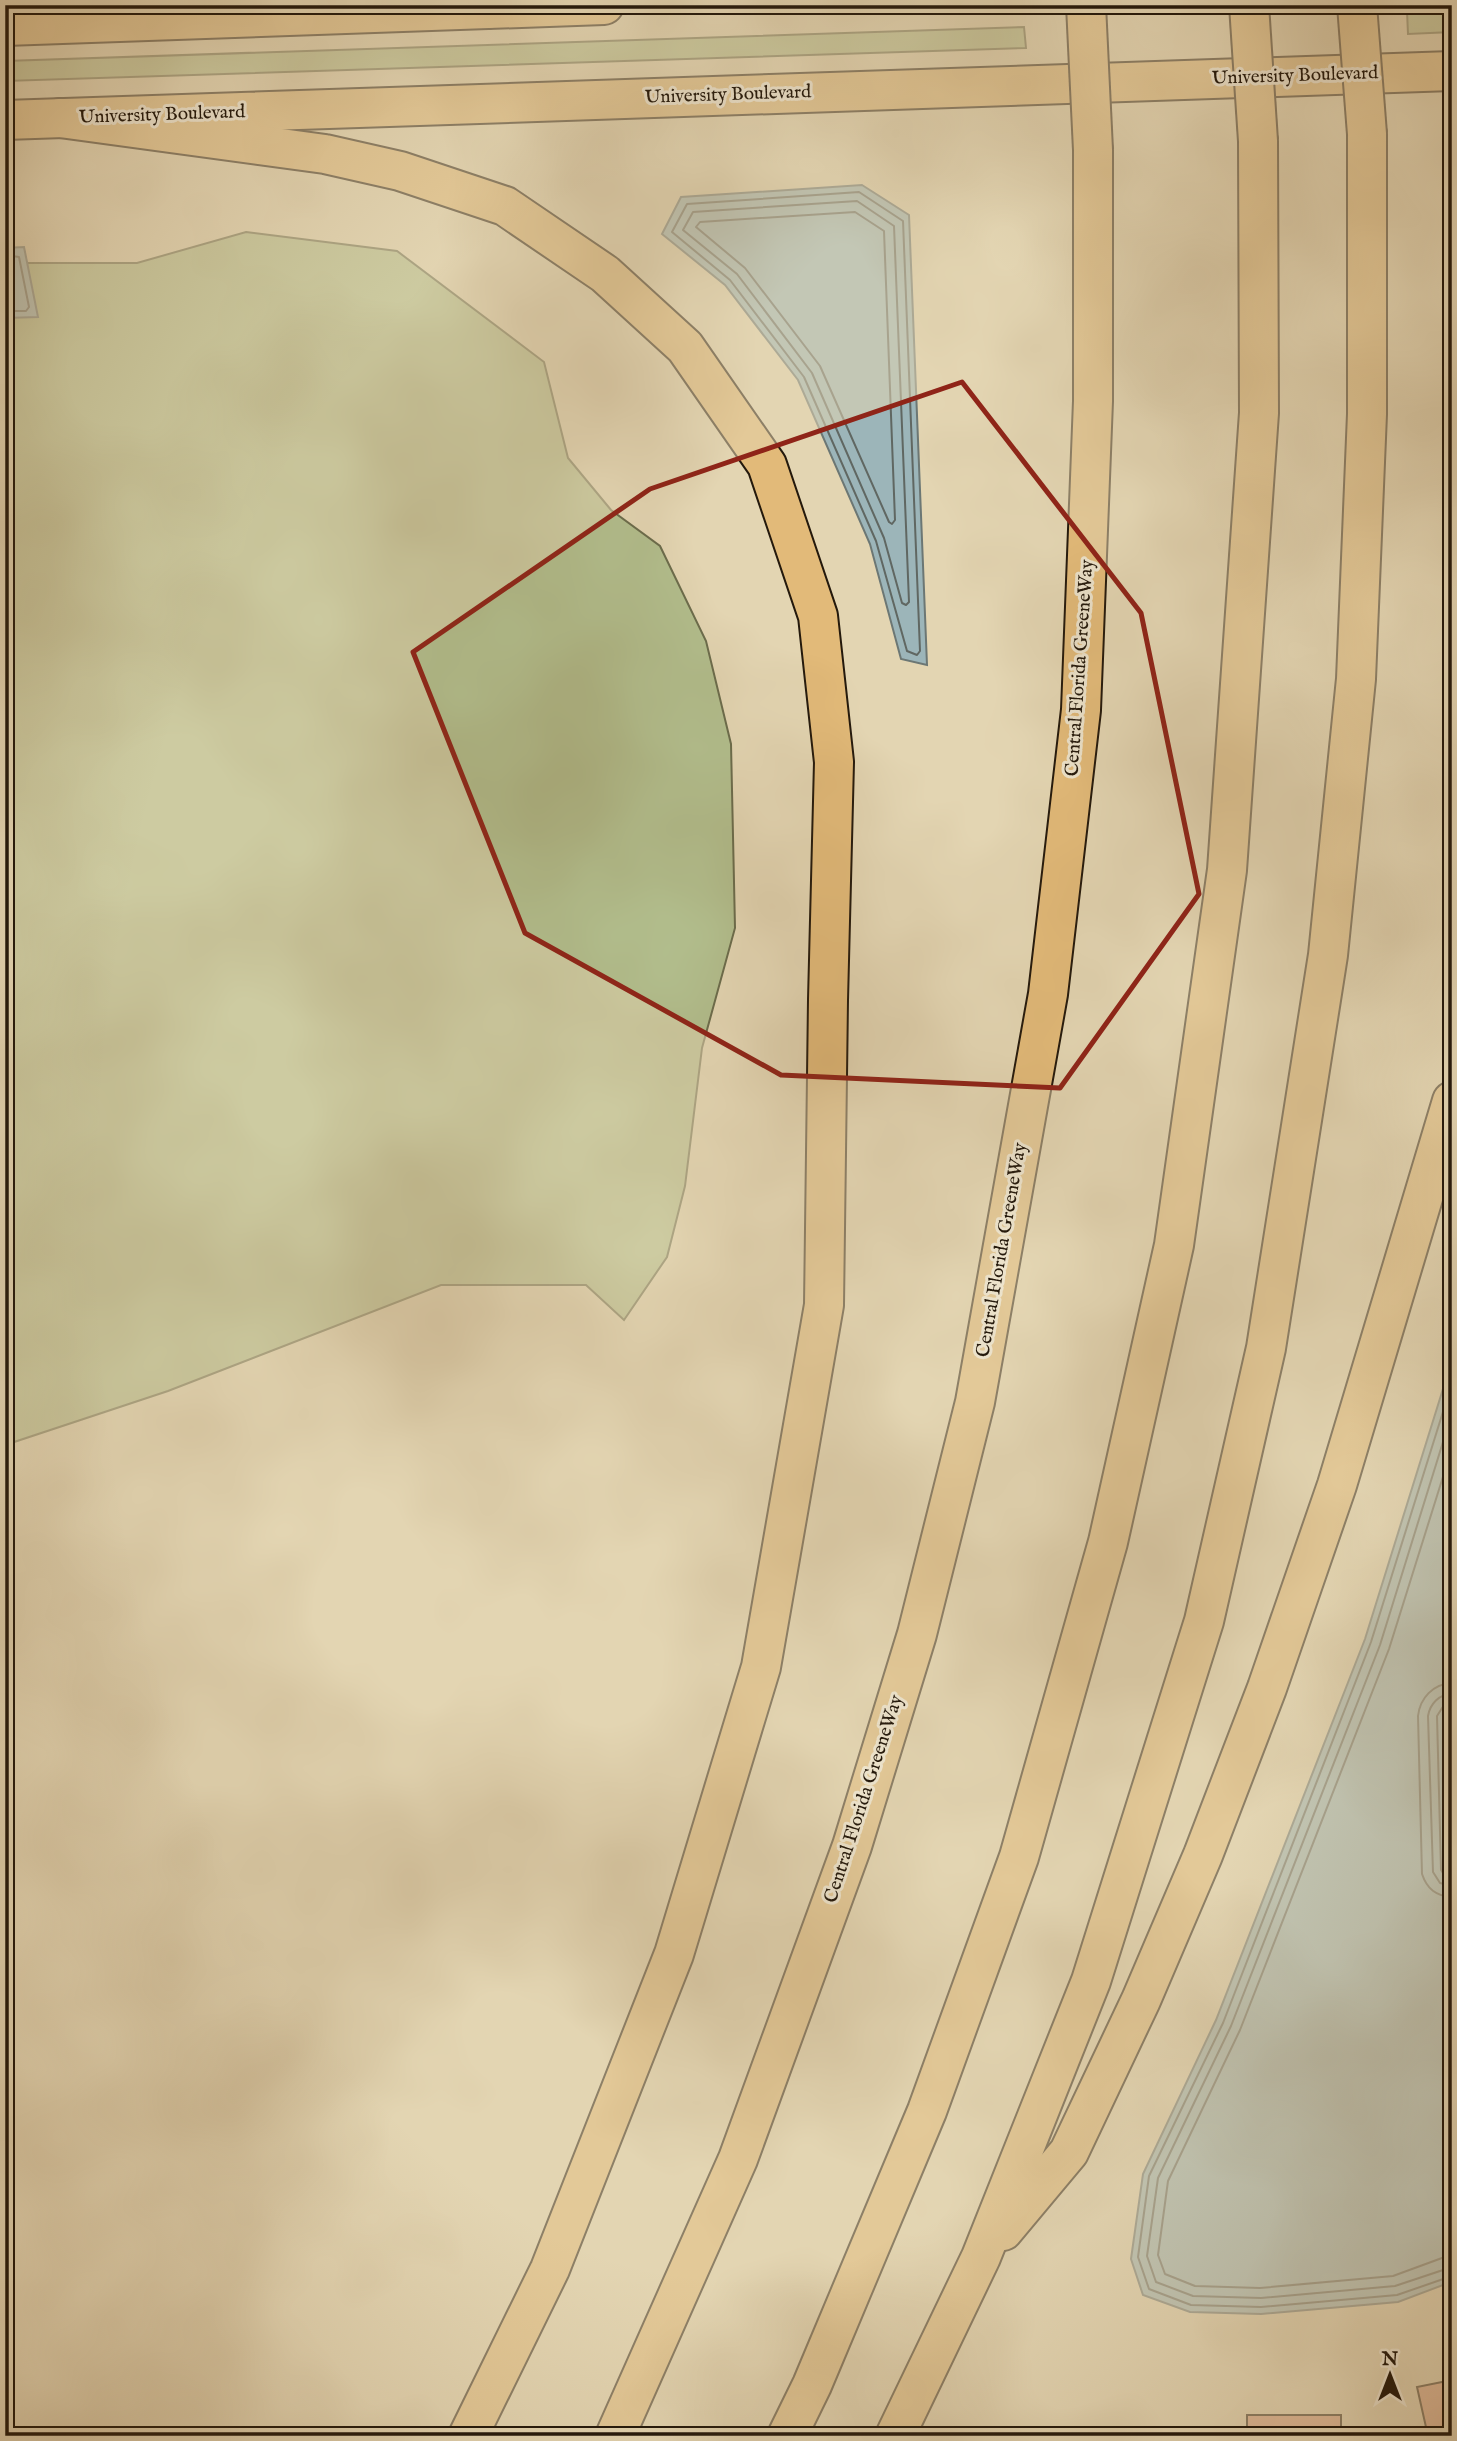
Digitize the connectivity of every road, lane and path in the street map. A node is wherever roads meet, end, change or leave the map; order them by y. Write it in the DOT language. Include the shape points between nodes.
graph roads {
  1 [pos="604,5"];
  2 [pos="1086,5"];
  3 [pos="1250,5"];
  4 [pos="1357,5"];
  5 [pos="478,7"];
  6 [pos="5,26"];
  7 [pos="1452,71"];
  8 [pos="60,118"];
  9 [pos="5,120"];
  10 [pos="1452,1101"];
  11 [pos="981,2257"];
  12 [pos="468,2436"];
  13 [pos="615,2436"];
  14 [pos="788,2436"];
  15 [pos="895,2436"];
  1 -- 5 [label="main road"];
  2 -- 13 [label="main road, Central Florida GreeneWay, bridge" via="1093,150 1093,401 1081,710 1048,995 975,1402 917,1634 852,1846 738,2159"];
  3 -- 14 [label="main road, bridge" via="1258,141 1259,413 1227,870 1174,1245 1108,1542 1019,1857 928,2111"];
  4 -- 11 [label="main road, bridge" via="1367,134 1367,414 1356,679 1328,955 1266,1348 1204,1621 1091,1982"];
  5 -- 6 [label="main road"];
  7 -- 8 [label="main road, University Boulevard"];
  8 -- 9 [label="main road, University Boulevard"];
  8 -- 12 [label="main road" via="325,154 400,172 505,206 605,274 685,347 767,465 818,616 834,762 824,1305 761,1667 674,1954 550,2269"];
  10 -- 11 [label="main road" via="1337,1485 1203,1855 1069,2152"];
  11 -- 15 [label="main road"];
}
